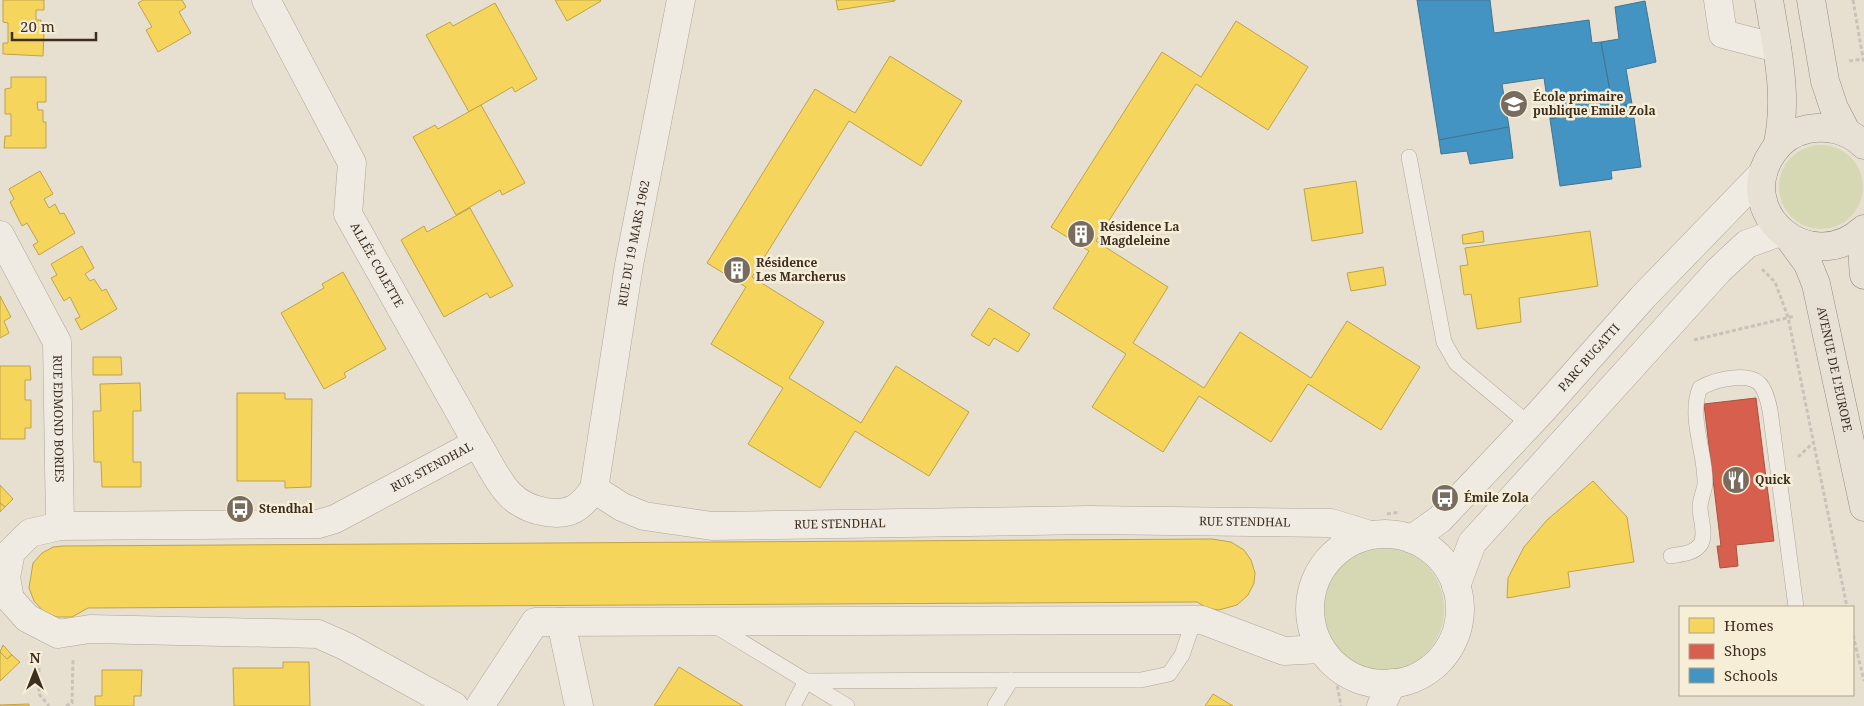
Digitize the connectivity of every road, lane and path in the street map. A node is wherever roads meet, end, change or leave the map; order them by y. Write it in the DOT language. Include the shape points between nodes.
graph roads {
  1 [pos="266,0"];
  2 [pos="681,0"];
  3 [pos="1718,0"];
  4 [pos="1769,0"];
  5 [pos="1811,0"];
  6 [pos="1853,0"];
  7 [pos="1776,48"];
  8 [pos="1864,64"];
  9 [pos="1856,139"];
  10 [pos="1777,147"];
  11 [pos="1409,157"];
  12 [pos="1763,173"];
  13 [pos="1862,231"];
  14 [pos="0,234"];
  15 [pos="1786,235"];
  16 [pos="1758,265"];
  17 [pos="1864,275"];
  18 [pos="1788,317"];
  19 [pos="1691,341"];
  20 [pos="1530,426"];
  21 [pos="476,443"];
  22 [pos="594,489"];
  23 [pos="1864,507"];
  24 [pos="60,526"];
  25 [pos="1370,535"];
  26 [pos="1412,539"];
  27 [pos="1672,556"];
  28 [pos="1456,586"];
  29 [pos="1796,606"];
  30 [pos="1847,606"];
  31 [pos="1194,620"];
  32 [pos="561,622"];
  33 [pos="709,622"];
  34 [pos="39,624"];
  35 [pos="73,632"];
  36 [pos="1854,639"];
  37 [pos="1327,657"];
  38 [pos="1011,680"];
  39 [pos="806,681"];
  40 [pos="1864,681"];
  41 [pos="1386,694"];
  42 [pos="49,706"];
  43 [pos="66,706"];
  44 [pos="454,706"];
  45 [pos="480,706"];
  46 [pos="579,706"];
  47 [pos="793,706"];
  48 [pos="847,706"];
  49 [pos="995,706"];
  50 [pos="1341,706"];
  1 -- 21 [label="street, ALLÉE COLETTE" via="352,163 348,214"];
  2 -- 22 [label="street, RUE DU 19 MARS 1962" via="630,265"];
  3 -- 7 [label="street" via="1723,34"];
  4 -- 7 [label="main road"];
  5 -- 9 [label="main road" via="1825,81 1834,108"];
  6 -- 8 [label="path"];
  7 -- 10 [label="main road" via="1783,111"];
  9 -- 10 [label="main road" via="1825,128 1802,130"];
  10 -- 12 [label="main road"];
  11 -- 20 [label="lane" via="1444,342 1456,363"];
  12 -- 15 [label="main road, AVENUE DE L'EUROPE" via="1762,200 1774,224"];
  12 -- 20 [label="street, PARC BUGATTI" via="1630,310"];
  13 -- 15 [label="main road" via="1840,244 1817,247"];
  13 -- 17 [label="main road"];
  14 -- 24 [label="street, RUE EDMOND BORIES" via="57,342"];
  15 -- 23 [label="main road, AVENUE DE L'EUROPE" via="1808,264 1816,284"];
  15 -- 28 [label="street" via="1774,234 1742,247 1692,297 1472,544"];
  16 -- 18 [label="path" via="1775,282"];
  18 -- 19 [label="path"];
  18 -- 30 [label="path"];
  20 -- 26 [label="street, PARC BUGATTI" via="1440,519"];
  21 -- 22 [label="street, RUE STENDHAL" via="507,492 530,510 566,512 581,506"];
  21 -- 24 [label="street, RUE STENDHAL" via="335,519 318,524"];
  22 -- 25 [label="street, RUE STENDHAL" via="622,507 644,516 712,526 1089,520 1261,522 1331,523"];
  24 -- 34 [label="street, RUE STENDHAL" via="30,533 10,552 6,577 10,598 27,618"];
  25 -- 26 [label="street" via="1392,534"];
  25 -- 37 [label="street" via="1341,548 1328,559 1315,579 1310,602 1311,626"];
  26 -- 28 [label="street" via="1432,550 1446,566"];
  27 -- 29 [label="lane" via="1689,553 1703,539 1700,506 1705,484 1696,413 1700,388 1718,379 1752,377 1766,393 1770,410"];
  28 -- 41 [label="street" via="1460,612 1455,636 1442,658 1423,674 1400,682"];
  31 -- 33 [label="street"];
  31 -- 37 [label="street" via="1202,620 1284,651"];
  31 -- 38 [label="lane" via="1182,656 1169,674 1141,680"];
  32 -- 33 [label="street"];
  32 -- 45 [label="street" via="535,622"];
  32 -- 46 [label="street"];
  33 -- 39 [label="lane"];
  34 -- 35 [label="street, RUE STENDHAL" via="58,634"];
  34 -- 42 [label="path" via="39,694"];
  35 -- 43 [label="path" via="72,703"];
  35 -- 44 [label="street, RUE STENDHAL" via="90,629 318,634"];
  36 -- 40 [label="path"];
  37 -- 41 [label="street" via="1351,676 1375,683"];
  37 -- 50 [label="path"];
  38 -- 39 [label="lane"];
  38 -- 49 [label="lane"];
  39 -- 47 [label="lane"];
  39 -- 48 [label="lane"];
}
